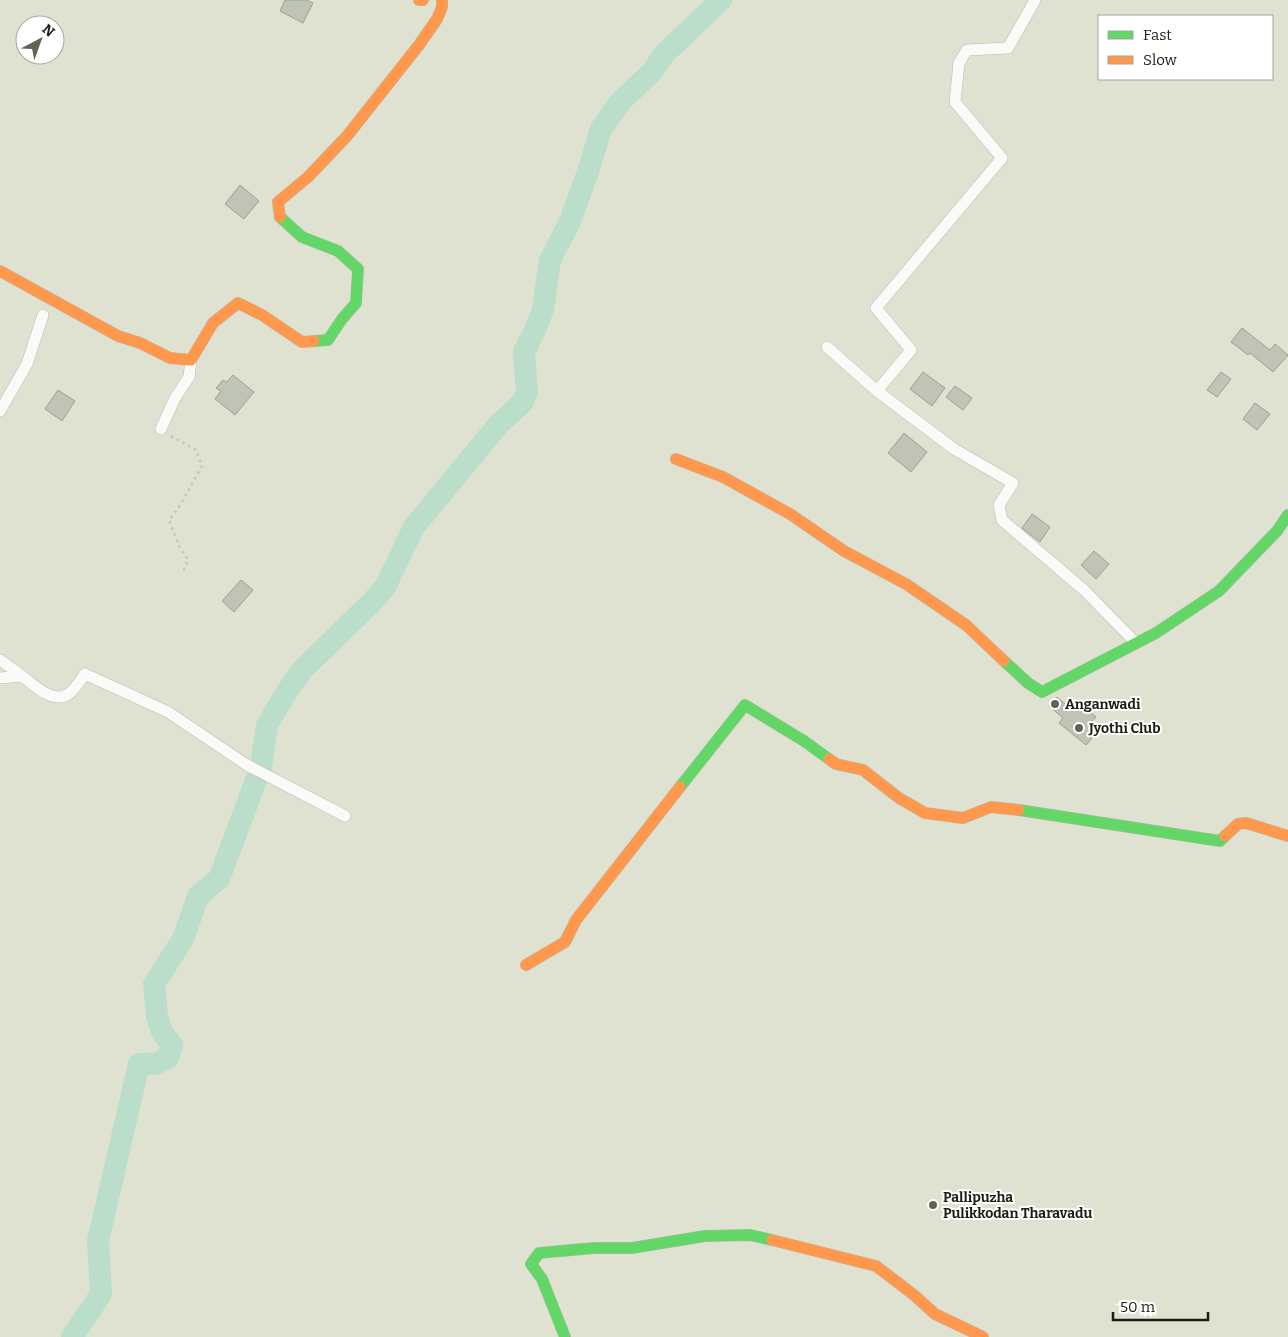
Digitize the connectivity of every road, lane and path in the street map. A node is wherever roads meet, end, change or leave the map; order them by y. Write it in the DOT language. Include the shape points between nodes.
graph roads {
  1 [pos="419,0"];
  2 [pos="423,0"];
  3 [pos="442,0"];
  4 [pos="1035,0"];
  5 [pos="0,271"];
  6 [pos="44,315"];
  7 [pos="827,347"];
  8 [pos="191,360"];
  9 [pos="877,392"];
  10 [pos="0,411"];
  11 [pos="161,429"];
  12 [pos="676,459"];
  13 [pos="1288,515"];
  14 [pos="182,574"];
  15 [pos="1136,643"];
  16 [pos="0,660"];
  17 [pos="22,676"];
  18 [pos="0,678"];
  19 [pos="344,816"];
  20 [pos="1288,836"];
  21 [pos="526,966"];
  22 [pos="565,1337"];
  23 [pos="983,1337"];
  1 -- 2 [label="street"];
  3 -- 8 [label="street" via="437,20 347,136 308,177 278,202 280,219 302,237 338,251 358,269 356,302 328,340 302,342 238,303 213,323"];
  4 -- 9 [label="street" via="1008,48 967,50 959,63 956,102 1002,158 876,308 911,350"];
  5 -- 8 [label="street" via="118,336 140,342 170,358"];
  6 -- 10 [label="street" via="28,364"];
  7 -- 9 [label="street"];
  8 -- 11 [label="street" via="188,377 174,398"];
  9 -- 15 [label="street" via="954,449 1013,483 999,505 1002,520 1084,590"];
  11 -- 14 [label="path" via="196,450 202,466 169,520 188,560"];
  12 -- 15 [label="street" via="723,477 790,514 844,551 906,584 966,625 1042,692"];
  13 -- 15 [label="street" via="1219,591"];
  16 -- 17 [label="street"];
  17 -- 18 [label="street"];
  17 -- 19 [label="street" via="55,697 66,695 85,674 168,712 246,766"];
  20 -- 21 [label="street" via="1246,823 1238,824 1220,841 991,807 962,818 925,813 863,770 836,764 745,705 576,920 565,942"];
  22 -- 23 [label="street" via="542,1279 531,1264 538,1253 632,1248 705,1236 750,1235 876,1266 935,1314"];
}
